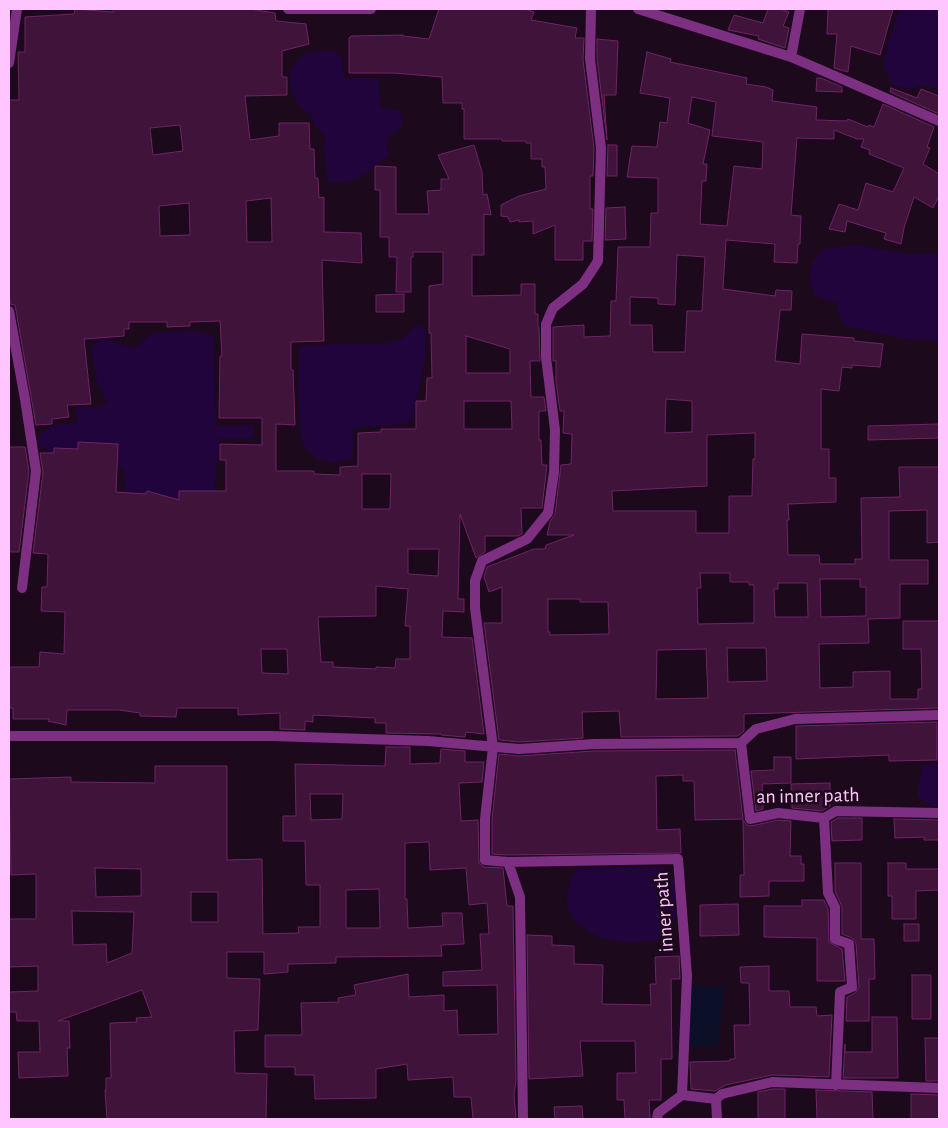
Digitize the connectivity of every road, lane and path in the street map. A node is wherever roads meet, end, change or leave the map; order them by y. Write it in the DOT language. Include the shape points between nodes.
graph roads {
  1 [pos="17,9"];
  2 [pos="288,9"];
  3 [pos="372,9"];
  4 [pos="591,9"];
  5 [pos="638,9"];
  6 [pos="800,9"];
  7 [pos="791,57"];
  8 [pos="9,63"];
  9 [pos="939,121"];
  10 [pos="9,311"];
  11 [pos="22,588"];
  12 [pos="939,715"];
  13 [pos="9,736"];
  14 [pos="741,743"];
  15 [pos="493,748"];
  16 [pos="939,813"];
  17 [pos="824,818"];
  18 [pos="508,862"];
  19 [pos="836,1085"];
  20 [pos="939,1088"];
  21 [pos="682,1095"];
  22 [pos="716,1099"];
  23 [pos="523,1119"];
  24 [pos="657,1119"];
  25 [pos="717,1119"];
  1 -- 8 [label="street"];
  2 -- 3 [label="street"];
  4 -- 15 [label="street" via="590,59 601,148 598,261 583,284 553,308 546,324 546,357 555,430 554,472 548,513 527,539 482,561 475,581 475,608"];
  5 -- 7 [label="street"];
  6 -- 7 [label="street"];
  7 -- 9 [label="street"];
  10 -- 11 [label="street" via="36,471"];
  12 -- 14 [label="street" via="795,719 756,729"];
  13 -- 15 [label="street" via="272,736 428,741"];
  14 -- 15 [label="street"];
  14 -- 17 [label="street, an inner path" via="750,819 778,813"];
  15 -- 18 [label="street" via="485,819 486,860"];
  16 -- 17 [label="street, an inner path" via="836,811"];
  17 -- 19 [label="street" via="828,893 835,907 835,939 849,944 852,988 840,992"];
  18 -- 21 [label="street, inner path" via="678,859 687,976"];
  18 -- 23 [label="street" via="520,897"];
  19 -- 20 [label="street"];
  19 -- 22 [label="street" via="772,1082 722,1094"];
  21 -- 22 [label="street"];
  21 -- 24 [label="street" via="658,1113"];
  22 -- 25 [label="street"];
}
